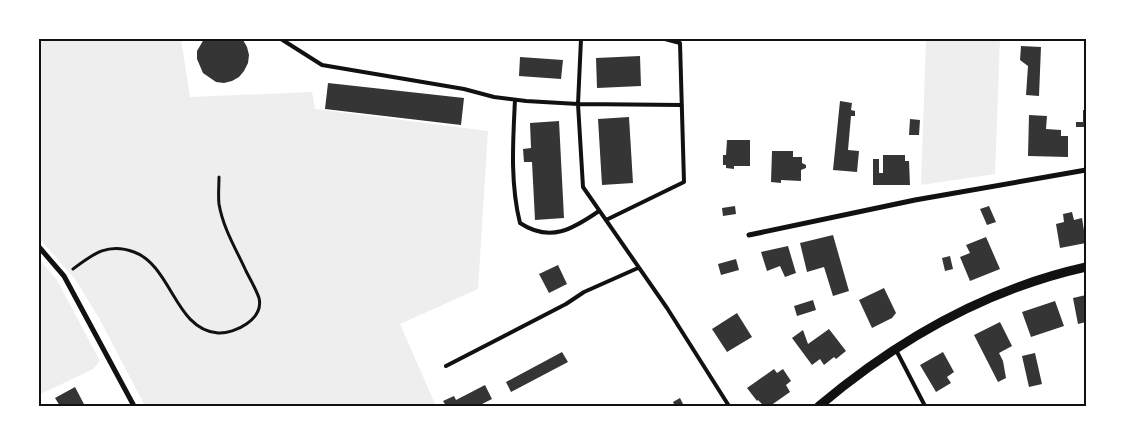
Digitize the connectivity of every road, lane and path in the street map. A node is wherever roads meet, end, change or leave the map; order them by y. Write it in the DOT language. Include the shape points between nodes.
graph roads {
  1 [pos="282,39"];
  2 [pos="581,39"];
  3 [pos="666,39"];
  4 [pos="515,100"];
  5 [pos="578,104"];
  6 [pos="682,106"];
  7 [pos="1086,170"];
  8 [pos="219,178"];
  9 [pos="599,211"];
  10 [pos="606,220"];
  11 [pos="749,235"];
  12 [pos="39,247"];
  13 [pos="1086,267"];
  14 [pos="638,268"];
  15 [pos="64,276"];
  16 [pos="896,350"];
  17 [pos="446,366"];
  18 [pos="134,406"];
  19 [pos="729,406"];
  20 [pos="819,406"];
  21 [pos="925,406"];
  1 -- 4 [label="lane" via="322,66 464,88"];
  2 -- 5 [label="lane"];
  3 -- 6 [label="lane" via="680,43"];
  4 -- 5 [label="lane"];
  4 -- 9 [label="lane" via="513,171 515,205 520,223 531,231 567,231"];
  5 -- 6 [label="lane"];
  5 -- 9 [label="lane" via="583,187"];
  6 -- 10 [label="lane" via="684,182"];
  7 -- 11 [label="street" via="915,200"];
  8 -- 15 [label="path" via="219,203 226,230 259,300 257,313 248,323 233,331 218,333 201,328 184,313 157,268 138,253 121,247 104,249"];
  9 -- 10 [label="lane"];
  10 -- 14 [label="lane"];
  12 -- 15 [label="street"];
  13 -- 16 [label="street" via="1010,290 932,327"];
  14 -- 17 [label="lane" via="584,292"];
  14 -- 19 [label="lane"];
  15 -- 18 [label="street"];
  16 -- 20 [label="street"];
  16 -- 21 [label="lane"];
}
